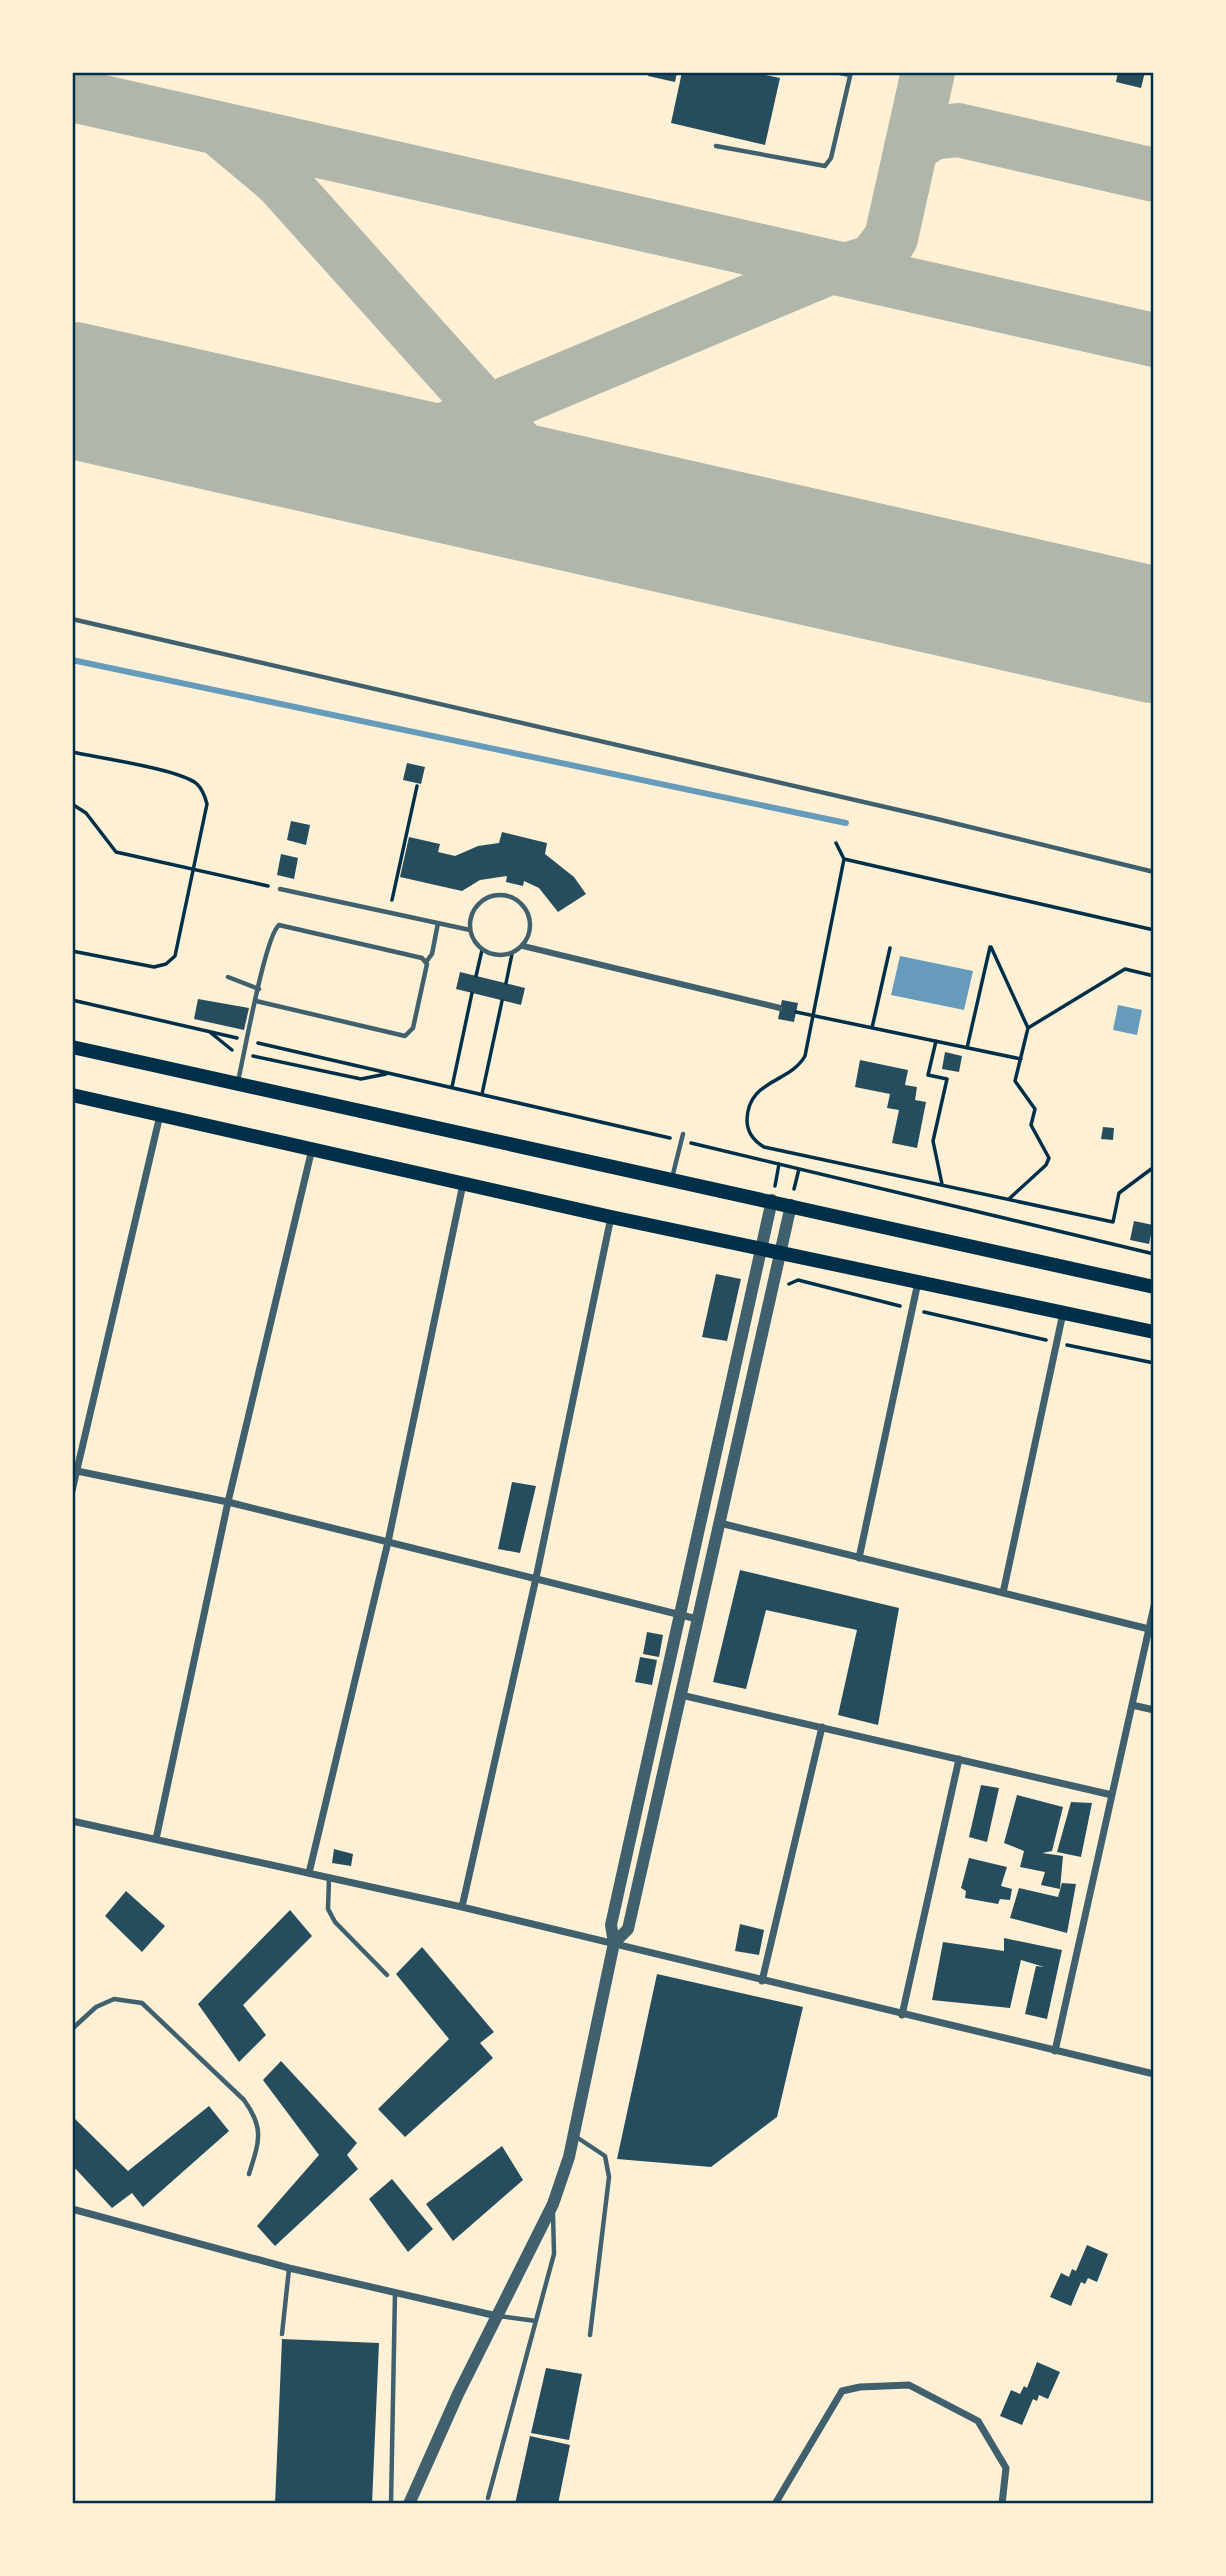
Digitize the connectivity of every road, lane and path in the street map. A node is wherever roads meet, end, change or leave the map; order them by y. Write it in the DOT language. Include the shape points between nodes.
graph roads {
  1 [pos="835,72"];
  2 [pos="851,73"];
  3 [pos="716,146"];
  4 [pos="72,619"];
  5 [pos="72,752"];
  6 [pos="418,786"];
  7 [pos="72,804"];
  8 [pos="836,843"];
  9 [pos="844,859"];
  10 [pos="194,870"];
  11 [pos="1154,872"];
  12 [pos="256,883"];
  13 [pos="281,889"];
  14 [pos="389,913"];
  15 [pos="438,923"];
  16 [pos="470,930"];
  17 [pos="1154,930"];
  18 [pos="523,946"];
  19 [pos="890,948"];
  20 [pos="482,950"];
  21 [pos="72,951"];
  22 [pos="512,953"];
  23 [pos="426,962"];
  24 [pos="476,976"];
  25 [pos="1154,976"];
  26 [pos="228,977"];
  27 [pos="506,983"];
  28 [pos="259,989"];
  29 [pos="472,993"];
  30 [pos="72,1000"];
  31 [pos="256,1001"];
  32 [pos="502,1001"];
  33 [pos="780,1008"];
  34 [pos="796,1012"];
  35 [pos="813,1015"];
  36 [pos="872,1028"];
  37 [pos="1028,1028"];
  38 [pos="210,1031"];
  39 [pos="247,1041"];
  40 [pos="936,1041"];
  41 [pos="72,1047"];
  42 [pos="967,1048"];
  43 [pos="244,1054"];
  44 [pos="1021,1059"];
  45 [pos="390,1073"];
  46 [pos="238,1084"];
  47 [pos="452,1087"];
  48 [pos="482,1094"];
  49 [pos="72,1095"];
  50 [pos="160,1115"];
  51 [pos="683,1134"];
  52 [pos="681,1140"];
  53 [pos="312,1149"];
  54 [pos="779,1164"];
  55 [pos="1154,1167"];
  56 [pos="799,1169"];
  57 [pos="672,1178"];
  58 [pos="463,1183"];
  59 [pos="942,1184"];
  60 [pos="1009,1199"];
  61 [pos="772,1200"];
  62 [pos="791,1205"];
  63 [pos="611,1217"];
  64 [pos="762,1248"];
  65 [pos="781,1253"];
  66 [pos="1154,1254"];
  67 [pos="918,1282"];
  68 [pos="773,1283"];
  69 [pos="1154,1287"];
  70 [pos="912,1309"];
  71 [pos="1063,1312"];
  72 [pos="1154,1332"];
  73 [pos="1056,1343"];
  74 [pos="1154,1363"];
  75 [pos="74,1470"];
  76 [pos="72,1491"];
  77 [pos="228,1502"];
  78 [pos="720,1523"];
  79 [pos="388,1542"];
  80 [pos="859,1558"];
  81 [pos="536,1578"];
  82 [pos="1003,1593"];
  83 [pos="1154,1605"];
  84 [pos="680,1615"];
  85 [pos="697,1619"];
  86 [pos="1149,1629"];
  87 [pos="681,1695"];
  88 [pos="1132,1705"];
  89 [pos="1154,1710"];
  90 [pos="821,1727"];
  91 [pos="959,1759"];
  92 [pos="1112,1794"];
  93 [pos="72,1821"];
  94 [pos="156,1839"];
  95 [pos="309,1873"];
  96 [pos="329,1877"];
  97 [pos="462,1907"];
  98 [pos="614,1943"];
  99 [pos="387,1975"];
  100 [pos="762,1981"];
  101 [pos="902,2015"];
  102 [pos="72,2029"];
  103 [pos="1055,2052"];
  104 [pos="1154,2074"];
  105 [pos="573,2135"];
  106 [pos="249,2174"];
  107 [pos="553,2204"];
  108 [pos="72,2209"];
  109 [pos="289,2268"];
  110 [pos="396,2293"];
  111 [pos="497,2316"];
  112 [pos="536,2321"];
  113 [pos="282,2334"];
  114 [pos="590,2334"];
  115 [pos="488,2498"];
  116 [pos="391,2504"];
  117 [pos="409,2504"];
  118 [pos="775,2504"];
  119 [pos="1002,2504"];
  1 -- 2 [label="lane"];
  2 -- 3 [label="lane" via="831,158 825,166"];
  4 -- 11 [label="lane"];
  5 -- 10 [label="path" via="195,783 207,804"];
  6 -- 14 [label="path"];
  7 -- 10 [label="path" via="86,813 116,852"];
  8 -- 9 [label="path"];
  9 -- 17 [label="path"];
  9 -- 35 [label="path"];
  10 -- 12 [label="path"];
  10 -- 21 [label="path" via="175,956 166,964 154,967"];
  13 -- 14 [label="lane"];
  14 -- 15 [label="lane"];
  15 -- 16 [label="lane"];
  15 -- 23 [label="lane"];
  16 -- 18 [label="lane" via="472,913 484,900 509,896 524,905 531,921"];
  16 -- 20 [label="lane"];
  18 -- 22 [label="lane"];
  18 -- 33 [label="street"];
  19 -- 36 [label="path"];
  20 -- 22 [label="lane" via="497,956"];
  20 -- 24 [label="path"];
  22 -- 27 [label="path"];
  23 -- 28 [label="lane" via="279,925 271,936"];
  23 -- 31 [label="lane" via="413,1028 405,1036"];
  25 -- 37 [label="path" via="1125,969"];
  26 -- 28 [label="lane"];
  28 -- 31 [label="lane"];
  29 -- 47 [label="path"];
  30 -- 38 [label="path"];
  31 -- 39 [label="lane"];
  32 -- 48 [label="path"];
  34 -- 35 [label="path"];
  35 -- 36 [label="path"];
  35 -- 59 [label="path" via="801,1063 765,1084 752,1098 747,1119 752,1137 764,1147"];
  36 -- 40 [label="path"];
  37 -- 42 [label="path" via="990,947"];
  37 -- 44 [label="path"];
  38 -- 39 [label="path"];
  38 -- 43 [label="path" via="234,1052"];
  39 -- 43 [label="lane"];
  39 -- 45 [label="path"];
  40 -- 42 [label="path"];
  40 -- 59 [label="path" via="928,1075 947,1079 933,1141"];
  41 -- 46 [label="main road"];
  42 -- 44 [label="path"];
  43 -- 45 [label="path" via="361,1079"];
  43 -- 46 [label="lane"];
  44 -- 60 [label="path" via="1016,1081 1035,1109 1031,1125 1049,1161"];
  45 -- 47 [label="path"];
  46 -- 57 [label="main road"];
  47 -- 48 [label="path"];
  48 -- 52 [label="path"];
  49 -- 50 [label="main road"];
  50 -- 53 [label="main road"];
  50 -- 75 [label="street"];
  51 -- 52 [label="lane"];
  52 -- 54 [label="path"];
  52 -- 57 [label="lane"];
  53 -- 58 [label="main road"];
  53 -- 77 [label="street"];
  54 -- 56 [label="path"];
  54 -- 61 [label="path"];
  55 -- 60 [label="path" via="1119,1193 1113,1222"];
  56 -- 62 [label="path"];
  56 -- 66 [label="path"];
  57 -- 61 [label="main road"];
  58 -- 63 [label="main road"];
  58 -- 79 [label="street"];
  59 -- 60 [label="path"];
  61 -- 62 [label="main road"];
  61 -- 64 [label="street"];
  62 -- 65 [label="street"];
  62 -- 69 [label="main road"];
  63 -- 64 [label="main road"];
  63 -- 81 [label="street"];
  64 -- 65 [label="main road"];
  64 -- 84 [label="street"];
  65 -- 67 [label="main road"];
  65 -- 68 [label="street"];
  67 -- 70 [label="street"];
  67 -- 71 [label="main road"];
  68 -- 70 [label="path" via="799,1280"];
  68 -- 78 [label="street"];
  70 -- 73 [label="path"];
  70 -- 80 [label="street"];
  71 -- 72 [label="main road"];
  71 -- 73 [label="street"];
  73 -- 74 [label="path"];
  73 -- 82 [label="street"];
  75 -- 76 [label="street"];
  75 -- 77 [label="street"];
  77 -- 79 [label="street"];
  77 -- 94 [label="street"];
  78 -- 80 [label="street"];
  78 -- 85 [label="street"];
  79 -- 81 [label="street"];
  79 -- 95 [label="street"];
  80 -- 82 [label="street"];
  81 -- 84 [label="street"];
  81 -- 97 [label="street"];
  82 -- 86 [label="street"];
  83 -- 86 [label="street"];
  84 -- 85 [label="street"];
  84 -- 98 [label="street" via="611,1925"];
  85 -- 87 [label="street"];
  86 -- 88 [label="street"];
  87 -- 90 [label="street"];
  87 -- 98 [label="street" via="628,1929"];
  88 -- 89 [label="street"];
  88 -- 92 [label="street"];
  90 -- 91 [label="street"];
  90 -- 100 [label="street"];
  91 -- 92 [label="street"];
  91 -- 101 [label="street"];
  92 -- 103 [label="street"];
  93 -- 94 [label="street"];
  94 -- 95 [label="street"];
  95 -- 96 [label="street"];
  96 -- 97 [label="street"];
  96 -- 99 [label="lane" via="331,1916"];
  97 -- 98 [label="street"];
  98 -- 100 [label="street"];
  98 -- 105 [label="street"];
  100 -- 101 [label="street"];
  101 -- 103 [label="street"];
  102 -- 106 [label="lane" via="96,2007 114,1999 142,2003 244,2100 256,2117 260,2140"];
  103 -- 104 [label="street"];
  105 -- 107 [label="street"];
  105 -- 114 [label="lane" via="605,2157 609,2178"];
  107 -- 111 [label="street"];
  107 -- 112 [label="lane" via="554,2254"];
  108 -- 109 [label="street"];
  109 -- 110 [label="street"];
  109 -- 113 [label="lane"];
  110 -- 111 [label="street"];
  110 -- 116 [label="lane"];
  111 -- 112 [label="lane"];
  111 -- 117 [label="street"];
  112 -- 115 [label="lane"];
  118 -- 119 [label="street" via="842,2391 909,2385 978,2421 1006,2469"];
}
